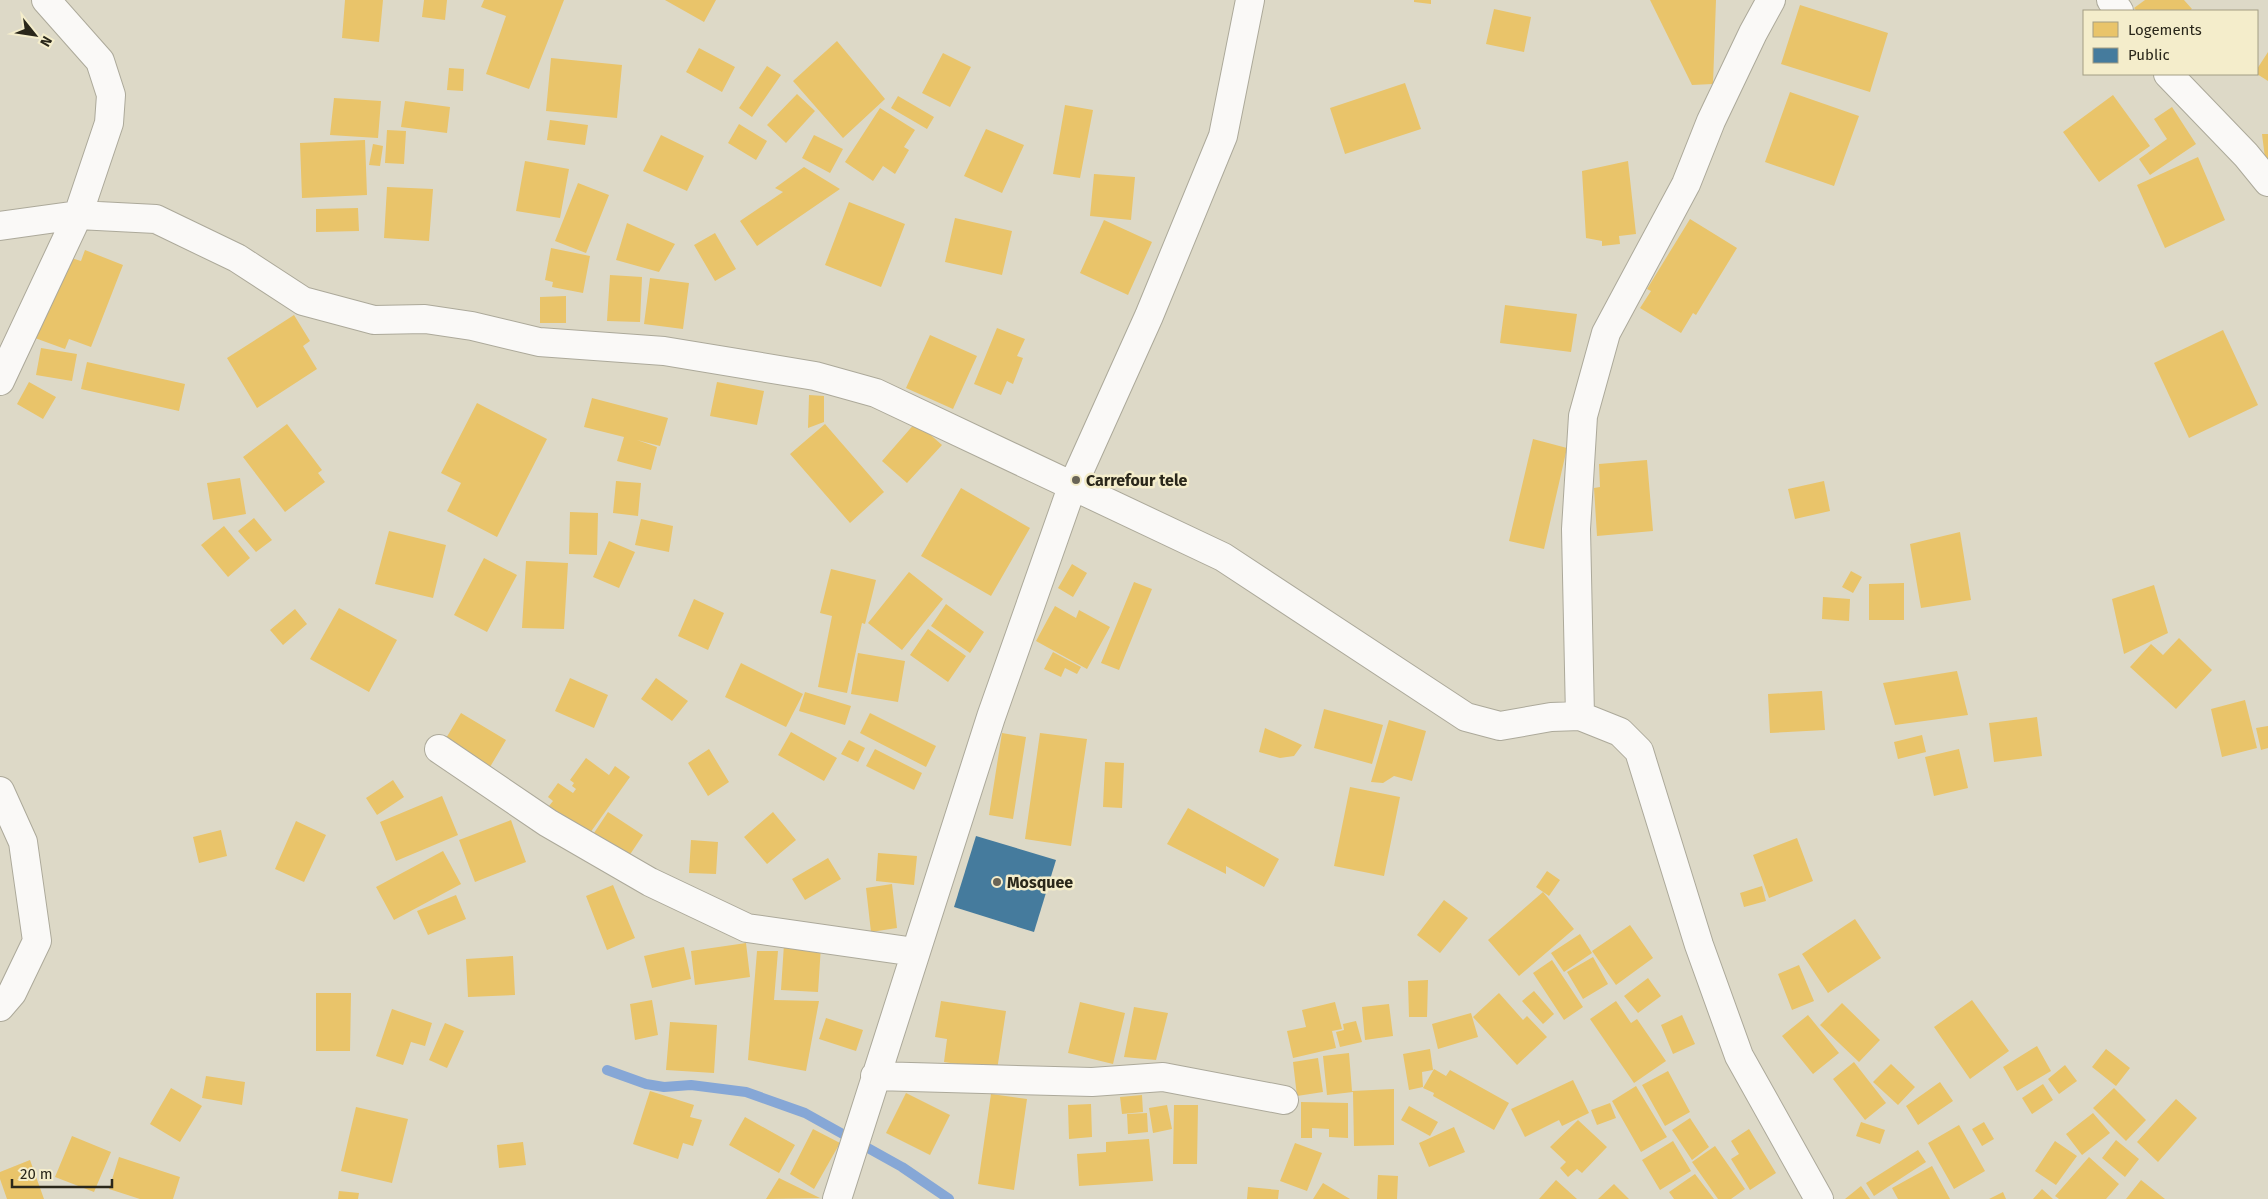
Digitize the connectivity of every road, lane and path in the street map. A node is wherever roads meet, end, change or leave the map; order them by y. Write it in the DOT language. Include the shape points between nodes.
graph roads {
  1 [pos="46,0"];
  2 [pos="1250,0"];
  3 [pos="1771,0"];
  4 [pos="2111,0"];
  5 [pos="2119,10"];
  6 [pos="2169,75"];
  7 [pos="2268,182"];
  8 [pos="78,215"];
  9 [pos="0,226"];
  10 [pos="0,381"];
  11 [pos="1072,487"];
  12 [pos="1580,716"];
  13 [pos="439,749"];
  14 [pos="0,791"];
  15 [pos="915,952"];
  16 [pos="0,1007"];
  17 [pos="875,1076"];
  18 [pos="1284,1100"];
  19 [pos="839,1191"];
  20 [pos="1819,1199"];
  1 -- 8 [label="street" via="100,61 111,95 109,123"];
  2 -- 11 [label="street" via="1223,136 1149,316"];
  3 -- 12 [label="street" via="1711,121 1686,184 1606,333 1583,416 1576,529"];
  4 -- 5 [label="street"];
  6 -- 7 [label="street"];
  8 -- 9 [label="street"];
  8 -- 10 [label="street"];
  8 -- 11 [label="street" via="156,219 237,258 303,301 374,320 434,321 472,326 539,342 664,351 815,376 876,393"];
  11 -- 12 [label="street" via="1223,557 1466,717 1500,726 1551,717"];
  11 -- 15 [label="street" via="991,717"];
  12 -- 20 [label="street" via="1620,732 1639,752 1699,945 1739,1056"];
  13 -- 15 [label="street" via="548,823 633,872 747,928"];
  14 -- 16 [label="street" via="23,842 37,941 12,993"];
  15 -- 17 [label="street"];
  17 -- 18 [label="street" via="1092,1082 1163,1077"];
  17 -- 19 [label="street"];
}
